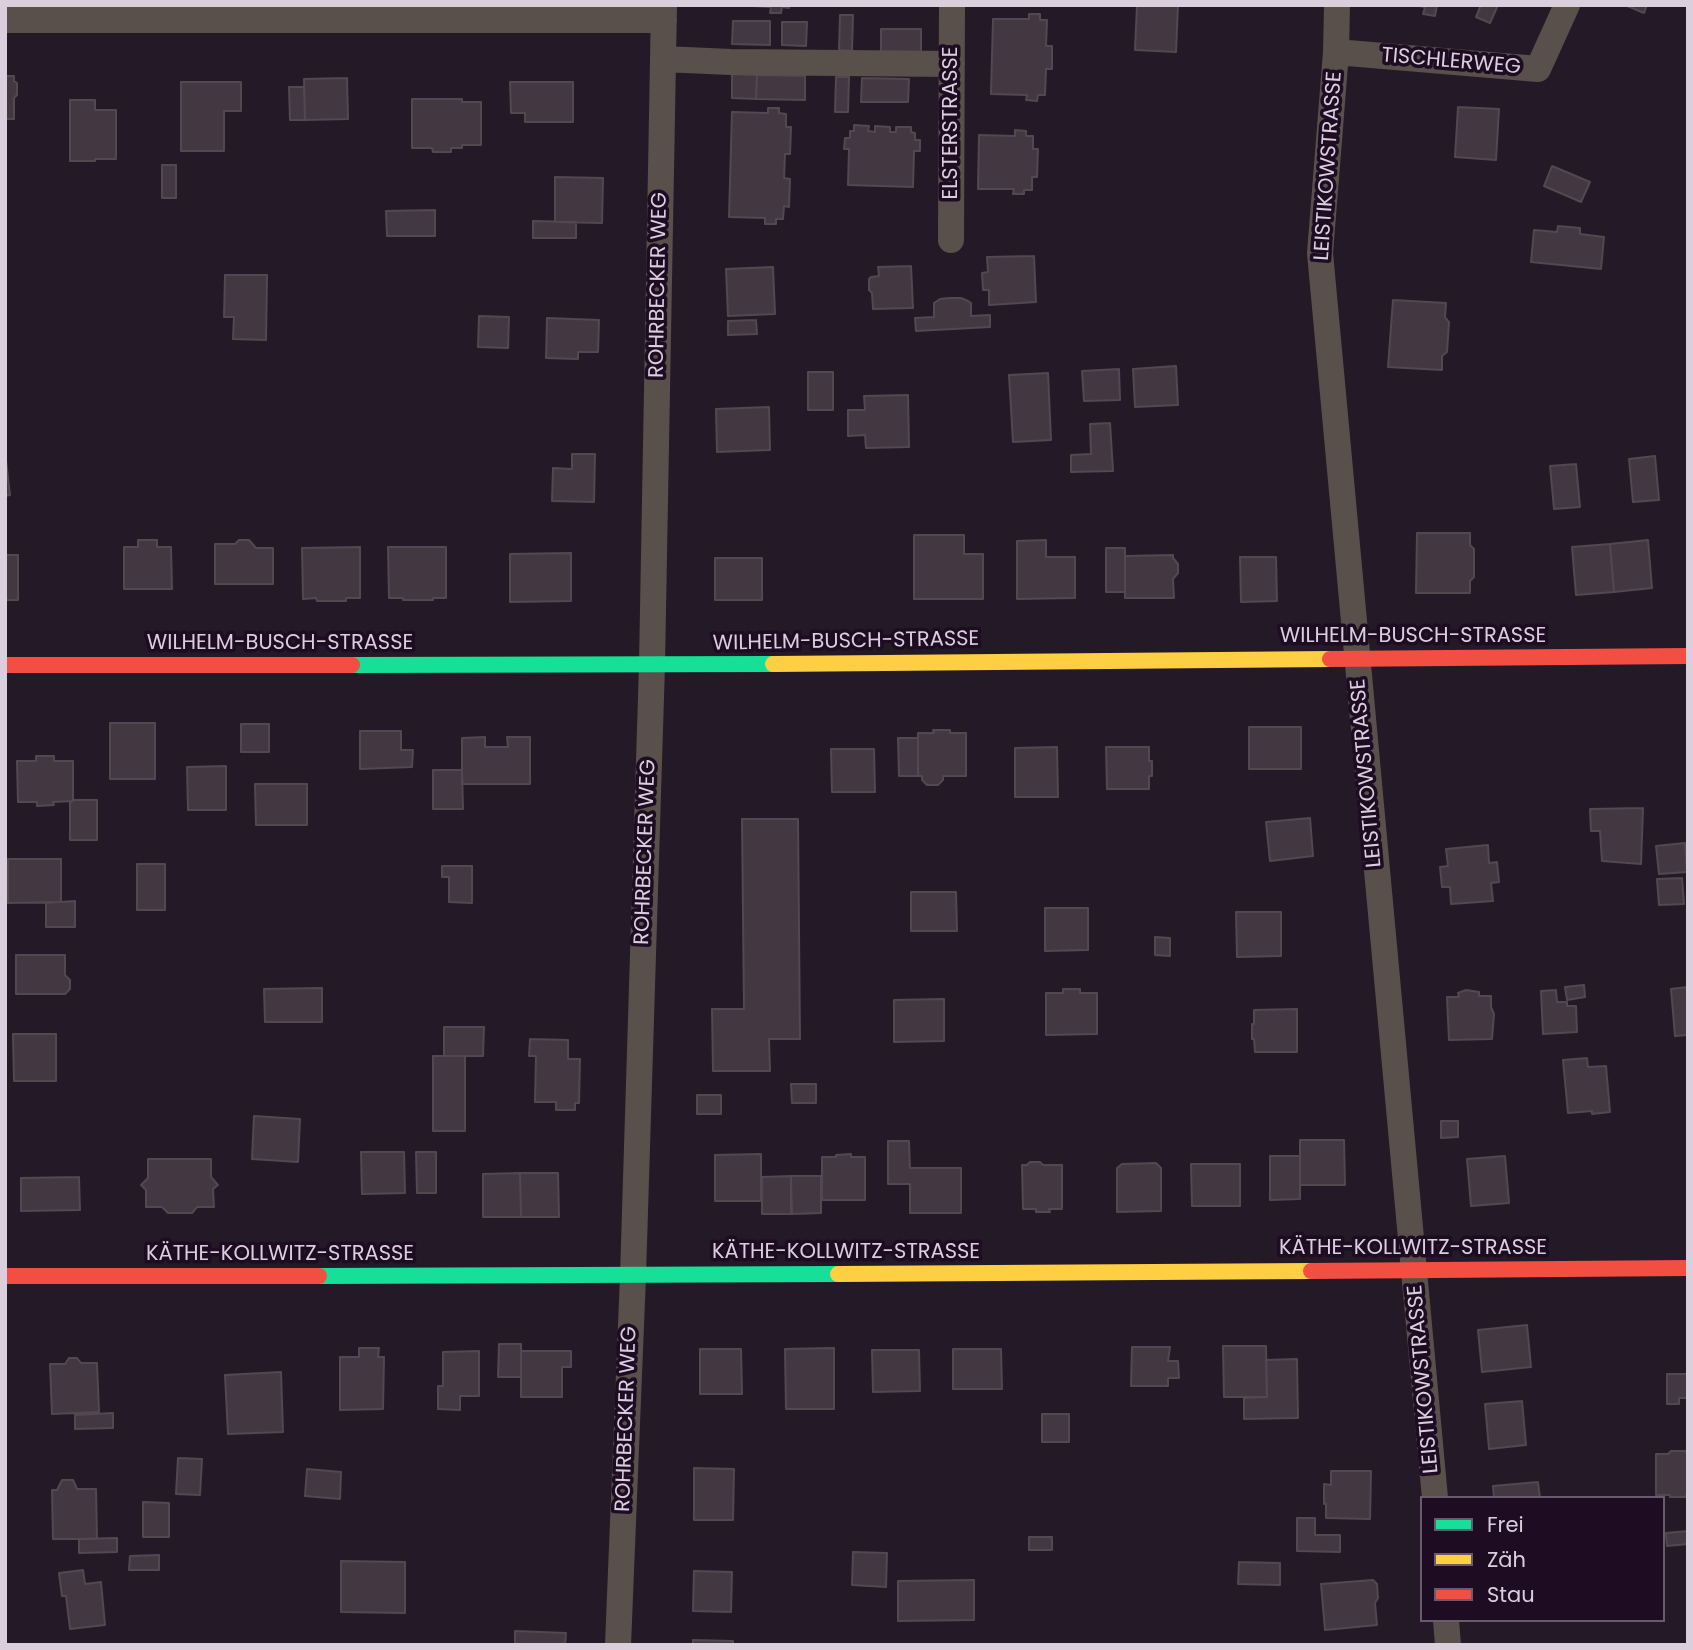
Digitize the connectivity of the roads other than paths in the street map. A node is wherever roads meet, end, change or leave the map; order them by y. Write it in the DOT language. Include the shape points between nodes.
graph roads {
  1 [pos="952,5"];
  2 [pos="1337,5"];
  3 [pos="1567,5"];
  4 [pos="664,12"];
  5 [pos="5,20"];
  6 [pos="1336,52"];
  7 [pos="663,59"];
  8 [pos="952,65"];
  9 [pos="951,240"];
  10 [pos="1688,656"];
  11 [pos="1356,658"];
  12 [pos="5,665"];
  13 [pos="652,665"];
  14 [pos="1688,1268"];
  15 [pos="1414,1269"];
  16 [pos="5,1276"];
  17 [pos="633,1276"];
  18 [pos="1435,1496"];
  19 [pos="1446,1622"];
  20 [pos="618,1645"];
  21 [pos="1448,1645"];
  1 -- 8 [label="street, ELSTERSTRASSE"];
  2 -- 6 [label="street, LEISTIKOWSTRASSE"];
  3 -- 6 [label="street, TISCHLERWEG" via="1538,69"];
  4 -- 5 [label="street"];
  4 -- 7 [label="street, ROHRBECKER WEG"];
  6 -- 11 [label="street, LEISTIKOWSTRASSE" via="1320,253"];
  7 -- 8 [label="street"];
  7 -- 13 [label="street, ROHRBECKER WEG"];
  8 -- 9 [label="street, ELSTERSTRASSE"];
  10 -- 11 [label="street, WILHELM-BUSCH-STRASSE"];
  11 -- 13 [label="street, WILHELM-BUSCH-STRASSE"];
  11 -- 15 [label="street, LEISTIKOWSTRASSE"];
  12 -- 13 [label="street, WILHELM-BUSCH-STRASSE"];
  13 -- 17 [label="street, ROHRBECKER WEG"];
  14 -- 15 [label="street, KÄTHE-KOLLWITZ-STRASSE"];
  15 -- 17 [label="street, KÄTHE-KOLLWITZ-STRASSE"];
  15 -- 18 [label="street, LEISTIKOWSTRASSE"];
  16 -- 17 [label="street, KÄTHE-KOLLWITZ-STRASSE"];
  17 -- 20 [label="street, ROHRBECKER WEG"];
  19 -- 21 [label="street"];
}
